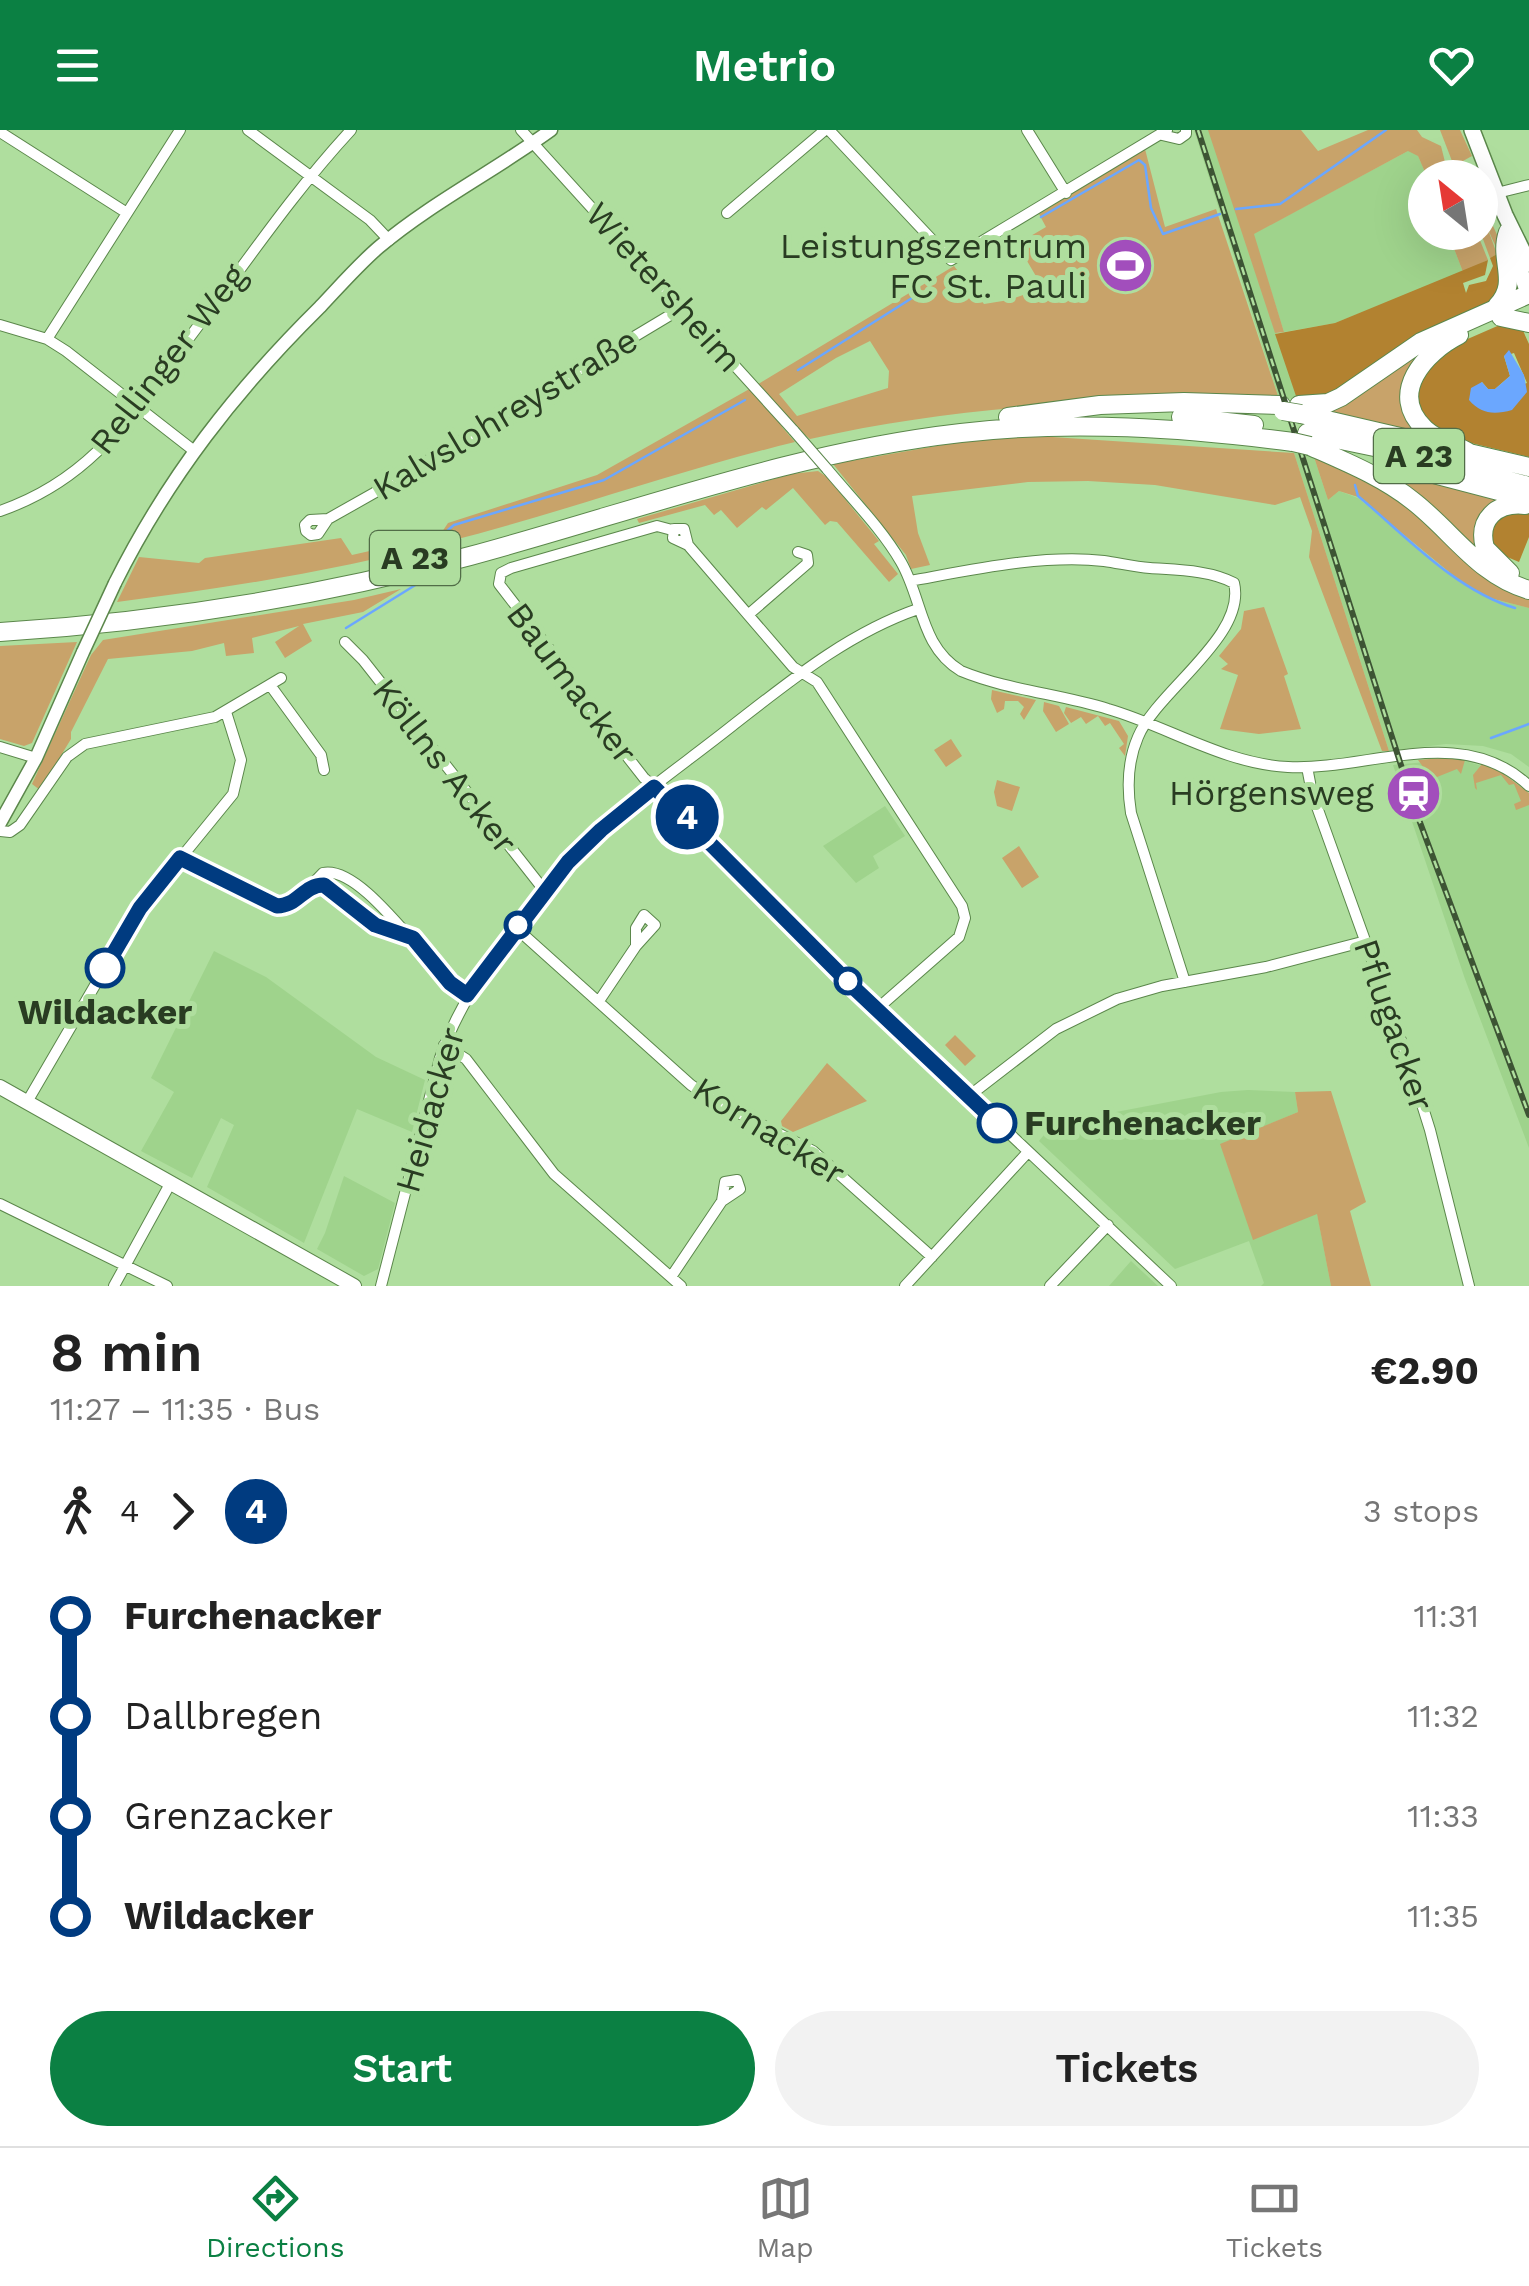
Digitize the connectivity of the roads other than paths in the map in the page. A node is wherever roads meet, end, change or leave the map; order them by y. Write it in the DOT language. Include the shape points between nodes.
graph roads {
  1 [pos="180,130"];
  2 [pos="248,130"];
  3 [pos="351,130"];
  4 [pos="522,130"];
  5 [pos="550,130"];
  6 [pos="827,130"];
  7 [pos="1027,130"];
  8 [pos="1186,130"];
  9 [pos="1472,130"];
  10 [pos="0,132"];
  11 [pos="1165,132"];
  12 [pos="534,142"];
  13 [pos="1484,160"];
  14 [pos="309,175"];
  15 [pos="1529,185"];
  16 [pos="1066,193"];
  17 [pos="1498,193"];
  18 [pos="1498,196"];
  19 [pos="128,213"];
  20 [pos="727,213"];
  21 [pos="1506,224"];
  22 [pos="389,240"];
  23 [pos="1529,264"];
  24 [pos="1529,295"];
  25 [pos="1529,306"];
  26 [pos="682,308"];
  27 [pos="1496,314"];
  28 [pos="1529,323"];
  29 [pos="0,325"];
  30 [pos="47,339"];
  31 [pos="139,407"];
  32 [pos="1026,416"];
  33 [pos="1295,423"];
  34 [pos="194,450"];
  35 [pos="1468,452"];
  36 [pos="1529,467"];
  37 [pos="1529,486"];
  38 [pos="1529,502"];
  39 [pos="0,510"];
  40 [pos="328,519"];
  41 [pos="798,552"];
  42 [pos="1529,580"];
  43 [pos="910,582"];
  44 [pos="1529,590"];
  45 [pos="918,609"];
  46 [pos="749,614"];
  47 [pos="0,620"];
  48 [pos="0,632"];
  49 [pos="345,642"];
  50 [pos="802,672"];
  51 [pos="281,678"];
  52 [pos="270,685"];
  53 [pos="226,712"];
  54 [pos="1148,722"];
  55 [pos="0,747"];
  56 [pos="37,756"];
  57 [pos="1307,767"];
  58 [pos="324,770"];
  59 [pos="1529,786"];
  60 [pos="654,787"];
  61 [pos="0,823"];
  62 [pos="0,831"];
  63 [pos="180,858"];
  64 [pos="308,888"];
  65 [pos="544,890"];
  66 [pos="516,928"];
  67 [pos="413,938"];
  68 [pos="1366,940"];
  69 [pos="636,946"];
  70 [pos="1185,982"];
  71 [pos="467,995"];
  72 [pos="599,1001"];
  73 [pos="876,1008"];
  74 [pos="444,1045"];
  75 [pos="0,1087"];
  76 [pos="969,1096"];
  77 [pos="28,1102"];
  78 [pos="1028,1152"];
  79 [pos="170,1184"];
  80 [pos="722,1201"];
  81 [pos="0,1204"];
  82 [pos="1108,1226"];
  83 [pos="932,1257"];
  84 [pos="124,1263"];
  85 [pos="671,1277"];
  86 [pos="114,1286"];
  87 [pos="167,1286"];
  88 [pos="354,1286"];
  89 [pos="381,1286"];
  90 [pos="681,1286"];
  91 [pos="905,1286"];
  92 [pos="1050,1286"];
  93 [pos="1171,1286"];
  94 [pos="1469,1286"];
  1 -- 19 [label="street"];
  2 -- 14 [label="street"];
  3 -- 14 [label="street, Rellinger Weg"];
  4 -- 12 [label="street, Wietersheim"];
  5 -- 12 [label="street"];
  6 -- 16 [label="street" via="951,260"];
  6 -- 20 [label="street"];
  7 -- 16 [label="street"];
  8 -- 11 [label="street" via="1179,139"];
  9 -- 13 [label="main road"];
  10 -- 19 [label="street"];
  11 -- 16 [label="street"];
  12 -- 22 [label="street"];
  12 -- 26 [label="street, Wietersheim"];
  14 -- 22 [label="street"];
  14 -- 31 [label="street, Rellinger Weg"];
  15 -- 17 [label="street"];
  18 -- 21 [label="main road"];
  19 -- 30 [label="street"];
  21 -- 23 [label="main road"];
  21 -- 24 [label="main road"];
  21 -- 27 [label="highway" via="1510,282"];
  22 -- 34 [label="street" via="268,360"];
  24 -- 27 [label="highway"];
  25 -- 27 [label="highway"];
  26 -- 40 [label="street, Kalvslohreystraße"];
  26 -- 43 [label="street, Wietersheim, bridge" via="827,469"];
  27 -- 28 [label="highway"];
  27 -- 33 [label="highway" via="1421,342"];
  27 -- 35 [label="highway" via="1441,345 1411,382 1410,401 1422,426"];
  29 -- 30 [label="street"];
  30 -- 31 [label="street"];
  31 -- 34 [label="street"];
  31 -- 39 [label="street, Rellinger Weg" via="83,466"];
  32 -- 33 [label="highway, A 23"];
  32 -- 33 [label="highway" via="1100,405 1225,403"];
  32 -- 47 [label="highway, A 23" via="820,445 330,577 164,605"];
  33 -- 35 [label="highway"];
  33 -- 37 [label="highway, A 23"];
  33 -- 38 [label="highway, A 23" via="1403,465"];
  33 -- 44 [label="highway" via="1392,485 1480,565"];
  33 -- 48 [label="highway, A 23" via="1025,428 919,438 766,470 351,585 164,616"];
  34 -- 56 [label="street, bridge" via="115,583"];
  35 -- 36 [label="highway"];
  38 -- 42 [label="highway" via="1499,508 1485,523 1482,539 1498,564"];
  41 -- 46 [label="street" via="808,564"];
  43 -- 45 [label="street"];
  43 -- 54 [label="street" via="1056,561 1107,561 1230,580 1236,588 1228,622"];
  45 -- 50 [label="street, Heidacker"];
  45 -- 54 [label="street" via="935,648 961,671"];
  46 -- 50 [label="street"];
  46 -- 60 [label="street, Baumacker" via="688,545 657,526 499,576 565,677"];
  49 -- 65 [label="street, Köllns Acker"];
  50 -- 60 [label="street, Heidacker"];
  50 -- 73 [label="street" via="816,682 962,906 964,924 954,942"];
  51 -- 52 [label="street"];
  52 -- 53 [label="street"];
  52 -- 58 [label="street" via="322,755"];
  53 -- 62 [label="street" via="85,744 20,824"];
  53 -- 63 [label="street" via="239,748 238,783"];
  54 -- 57 [label="street" via="1254,762"];
  54 -- 70 [label="street" via="1131,761 1129,800"];
  55 -- 56 [label="street"];
  56 -- 61 [label="street"];
  57 -- 59 [label="street" via="1459,753 1500,765"];
  57 -- 68 [label="street, Pflugacker"];
  60 -- 65 [label="street, Heidacker"];
  60 -- 73 [label="street, Baumacker"];
  63 -- 64 [label="street" via="277,906 294,902"];
  63 -- 77 [label="street" via="140,908"];
  64 -- 67 [label="street" via="324,885 375,925"];
  64 -- 67 [label="street" via="324,872 341,874"];
  65 -- 66 [label="street, Heidacker"];
  66 -- 71 [label="street, Heidacker"];
  66 -- 72 [label="street, Kornacker"];
  67 -- 71 [label="street"];
  68 -- 70 [label="street"];
  68 -- 94 [label="street, Pflugacker" via="1427,1121"];
  69 -- 72 [label="street"];
  70 -- 76 [label="street" via="1074,1018"];
  71 -- 74 [label="street, Heidacker"];
  72 -- 83 [label="street, Kornacker" via="705,1094 834,1166"];
  73 -- 76 [label="street, Baumacker"];
  74 -- 85 [label="street" via="466,1059 570,1191"];
  74 -- 89 [label="street, Heidacker"];
  75 -- 77 [label="main road"];
  76 -- 78 [label="street, Baumacker"];
  77 -- 79 [label="main road"];
  78 -- 82 [label="street, Baumacker"];
  78 -- 83 [label="street"];
  79 -- 84 [label="street"];
  79 -- 88 [label="main road"];
  80 -- 85 [label="street"];
  81 -- 84 [label="street"];
  82 -- 92 [label="street"];
  82 -- 93 [label="street, Baumacker"];
  83 -- 91 [label="street"];
  84 -- 86 [label="street"];
  84 -- 87 [label="street"];
  85 -- 90 [label="street"];
}
